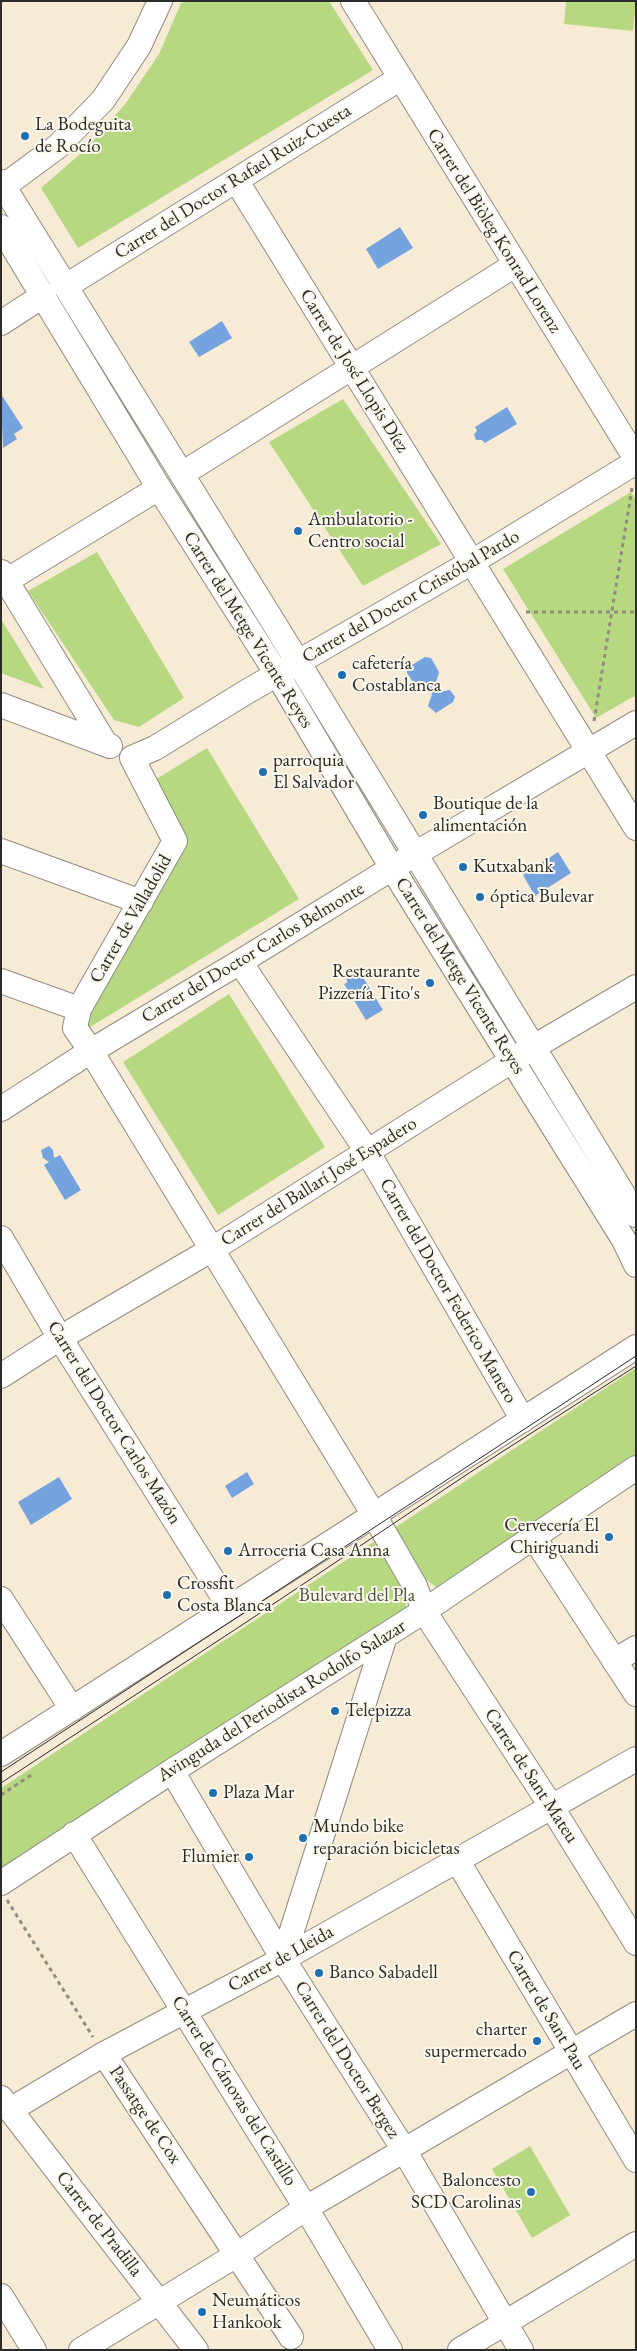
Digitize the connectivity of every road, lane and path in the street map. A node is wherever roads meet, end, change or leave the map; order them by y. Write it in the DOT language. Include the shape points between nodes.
graph roads {
  1 [pos="160,1"];
  2 [pos="353,1"];
  3 [pos="400,79"];
  4 [pos="236,180"];
  5 [pos="2,184"];
  6 [pos="1,226"];
  7 [pos="515,265"];
  8 [pos="66,286"];
  9 [pos="44,295"];
  10 [pos="1,323"];
  11 [pos="353,369"];
  12 [pos="636,460"];
  13 [pos="182,474"];
  14 [pos="632,487"];
  15 [pos="160,488"];
  16 [pos="472,562"];
  17 [pos="4,577"];
  18 [pos="520,612"];
  19 [pos="612,612"];
  20 [pos="636,612"];
  21 [pos="298,662"];
  22 [pos="277,674"];
  23 [pos="1,705"];
  24 [pos="636,723"];
  25 [pos="105,743"];
  26 [pos="589,752"];
  27 [pos="132,758"];
  28 [pos="636,828"];
  29 [pos="1,851"];
  30 [pos="415,854"];
  31 [pos="392,868"];
  32 [pos="141,902"];
  33 [pos="240,962"];
  34 [pos="1,981"];
  35 [pos="636,987"];
  36 [pos="79,1009"];
  37 [pos="532,1048"];
  38 [pos="91,1051"];
  39 [pos="512,1060"];
  40 [pos="25,1093"];
  41 [pos="1,1098"];
  42 [pos="1,1109"];
  43 [pos="367,1151"];
  44 [pos="636,1215"];
  45 [pos="1,1238"];
  46 [pos="212,1250"];
  47 [pos="636,1265"];
  48 [pos="60,1338"];
  49 [pos="636,1347"];
  50 [pos="1,1376"];
  51 [pos="523,1420"];
  52 [pos="636,1468"];
  53 [pos="374,1515"];
  54 [pos="533,1536"];
  55 [pos="1,1599"];
  56 [pos="229,1606"];
  57 [pos="424,1611"];
  58 [pos="385,1636"];
  59 [pos="636,1648"];
  60 [pos="614,1661"];
  61 [pos="636,1694"];
  62 [pos="72,1709"];
  63 [pos="1,1754"];
  64 [pos="636,1759"];
  65 [pos="172,1771"];
  66 [pos="31,1775"];
  67 [pos="1,1795"];
  68 [pos="551,1806"];
  69 [pos="74,1834"];
  70 [pos="457,1860"];
  71 [pos="4,1891"];
  72 [pos="636,1943"];
  73 [pos="283,1959"];
  74 [pos="184,2011"];
  75 [pos="636,2014"];
  76 [pos="570,2052"];
  77 [pos="104,2054"];
  78 [pos="6,2104"];
  79 [pos="404,2150"];
  80 [pos="636,2160"];
  81 [pos="306,2208"];
  82 [pos="636,2244"];
  83 [pos="238,2254"];
  84 [pos="1,2296"];
  85 [pos="160,2302"];
  86 [pos="1,2316"];
  87 [pos="504,2323"];
  88 [pos="291,2337"];
  89 [pos="22,2350"];
  90 [pos="34,2350"];
  91 [pos="81,2350"];
  92 [pos="196,2350"];
  93 [pos="390,2350"];
  94 [pos="460,2350"];
  95 [pos="521,2350"];
  1 -- 5 [label="street" via="140,46 103,100 57,148"];
  2 -- 3 [label="street, Carrer del Biòleg Konrad Lorenz"];
  3 -- 4 [label="street, Carrer del Doctor Rafael Ruiz-Cuesta"];
  3 -- 7 [label="street, Carrer del Biòleg Konrad Lorenz"];
  4 -- 8 [label="street, Carrer del Doctor Rafael Ruiz-Cuesta"];
  4 -- 11 [label="street, Carrer de José Llopis Díez"];
  5 -- 8 [label="street, Carrer del Metge Vicente Reyes"];
  6 -- 9 [label="street, Carrer del Metge Vicente Reyes"];
  7 -- 11 [label="street"];
  7 -- 12 [label="street, Carrer del Biòleg Konrad Lorenz"];
  8 -- 13 [label="street, Carrer del Metge Vicente Reyes"];
  9 -- 10 [label="street"];
  9 -- 15 [label="street, Carrer del Metge Vicente Reyes"];
  11 -- 13 [label="street"];
  11 -- 16 [label="street, Carrer de José Llopis Díez"];
  12 -- 16 [label="street, Carrer del Doctor Cristóbal Pardo"];
  13 -- 21 [label="street, Carrer del Metge Vicente Reyes"];
  14 -- 19 [label="path"];
  15 -- 17 [label="street"];
  15 -- 22 [label="street, Carrer del Metge Vicente Reyes"];
  16 -- 21 [label="street, Carrer del Doctor Cristóbal Pardo"];
  16 -- 26 [label="street, Carrer de José Llopis Díez"];
  17 -- 25 [label="street"];
  18 -- 19 [label="path"];
  19 -- 20 [label="path"];
  19 -- 26 [label="path"];
  21 -- 22 [label="street, Carrer del Doctor Cristóbal Pardo"];
  21 -- 30 [label="street, Carrer del Metge Vicente Reyes"];
  22 -- 27 [label="street, Carrer del Doctor Cristóbal Pardo" via="155,748"];
  22 -- 31 [label="street, Carrer del Metge Vicente Reyes"];
  23 -- 25 [label="street"];
  24 -- 26 [label="street, Carrer del Doctor Carlos Belmonte"];
  25 -- 27 [label="street"];
  26 -- 28 [label="street"];
  26 -- 30 [label="street, Carrer del Doctor Carlos Belmonte"];
  27 -- 32 [label="street, Carrer de Valladolid" via="175,841"];
  29 -- 32 [label="street"];
  30 -- 31 [label="street, Carrer del Doctor Carlos Belmonte"];
  30 -- 37 [label="street, Carrer del Metge Vicente Reyes"];
  31 -- 33 [label="street, Carrer del Doctor Carlos Belmonte"];
  31 -- 39 [label="street, Carrer del Metge Vicente Reyes"];
  32 -- 36 [label="street, Carrer de Valladolid"];
  33 -- 38 [label="street, Carrer del Doctor Carlos Belmonte"];
  33 -- 43 [label="street, Carrer del Doctor Federico Manero"];
  34 -- 36 [label="street"];
  35 -- 37 [label="street, Carrer del Ballarí José Espadero"];
  36 -- 38 [label="street, Carrer de Valladolid" via="75,1028"];
  37 -- 39 [label="street, Carrer del Ballarí José Espadero"];
  37 -- 44 [label="street, Carrer del Metge Vicente Reyes"];
  38 -- 40 [label="street, Carrer del Doctor Carlos Belmonte"];
  38 -- 46 [label="street, Carrer de Valladolid"];
  39 -- 43 [label="street, Carrer del Ballarí José Espadero"];
  39 -- 47 [label="street, Carrer del Metge Vicente Reyes" via="624,1240"];
  40 -- 41 [label="street"];
  40 -- 42 [label="street, Carrer del Doctor Carlos Belmonte"];
  43 -- 46 [label="street, Carrer del Ballarí José Espadero"];
  43 -- 51 [label="street, Carrer del Doctor Federico Manero"];
  45 -- 48 [label="street, Carrer del Doctor Carlos Mazón"];
  46 -- 48 [label="street, Carrer del Ballarí José Espadero"];
  46 -- 53 [label="street, Carrer de Sant Mateu"];
  48 -- 50 [label="street, Carrer del Ballarí José Espadero"];
  48 -- 56 [label="street, Carrer del Doctor Carlos Mazón"];
  49 -- 51 [label="street"];
  51 -- 53 [label="street"];
  52 -- 54 [label="street, Avinguda del Periodista Rodolfo Salazar"];
  53 -- 56 [label="street"];
  53 -- 57 [label="street, Carrer de Sant Mateu" via="415,1586"];
  54 -- 57 [label="street, Avinguda del Periodista Rodolfo Salazar"];
  54 -- 60 [label="street"];
  55 -- 62 [label="street"];
  56 -- 62 [label="street"];
  57 -- 58 [label="street, Avinguda del Periodista Rodolfo Salazar"];
  57 -- 68 [label="street, Carrer de Sant Mateu"];
  58 -- 65 [label="street, Avinguda del Periodista Rodolfo Salazar"];
  58 -- 73 [label="street"];
  59 -- 60 [label="street"];
  60 -- 61 [label="street"];
  62 -- 63 [label="street"];
  64 -- 68 [label="street, Carrer de Lleida"];
  65 -- 69 [label="street, Avinguda del Periodista Rodolfo Salazar"];
  65 -- 73 [label="street, Carrer del Doctor Bergez"];
  66 -- 67 [label="path"];
  68 -- 70 [label="street, Carrer de Lleida"];
  68 -- 72 [label="street, Carrer de Sant Mateu"];
  69 -- 71 [label="street, Avinguda del Periodista Rodolfo Salazar"];
  69 -- 74 [label="street, Carrer de Cánovas del Castillo"];
  70 -- 73 [label="street, Carrer de Lleida"];
  70 -- 76 [label="street, Carrer de Sant Pau"];
  71 -- 77 [label="path, Passatge de Cox"];
  73 -- 74 [label="street, Carrer de Lleida"];
  73 -- 79 [label="street, Carrer del Doctor Bergez"];
  74 -- 77 [label="street, Carrer de Lleida"];
  74 -- 81 [label="street, Carrer de Cánovas del Castillo"];
  75 -- 76 [label="street"];
  76 -- 79 [label="street"];
  76 -- 80 [label="street, Carrer de Sant Pau"];
  77 -- 78 [label="street, Carrer de Lleida"];
  77 -- 83 [label="street, Passatge de Cox"];
  78 -- 85 [label="street, Carrer de Pradilla"];
  79 -- 81 [label="street"];
  79 -- 87 [label="street, Carrer del Doctor Bergez"];
  81 -- 83 [label="street"];
  81 -- 93 [label="street, Carrer de Cánovas del Castillo"];
  82 -- 87 [label="street"];
  83 -- 85 [label="street"];
  83 -- 88 [label="street, Passatge de Cox"];
  84 -- 90 [label="street"];
  85 -- 91 [label="street"];
  85 -- 92 [label="street, Carrer de Pradilla"];
  86 -- 89 [label="street"];
  87 -- 94 [label="street"];
  87 -- 95 [label="street, Carrer del Doctor Bergez"];
}
